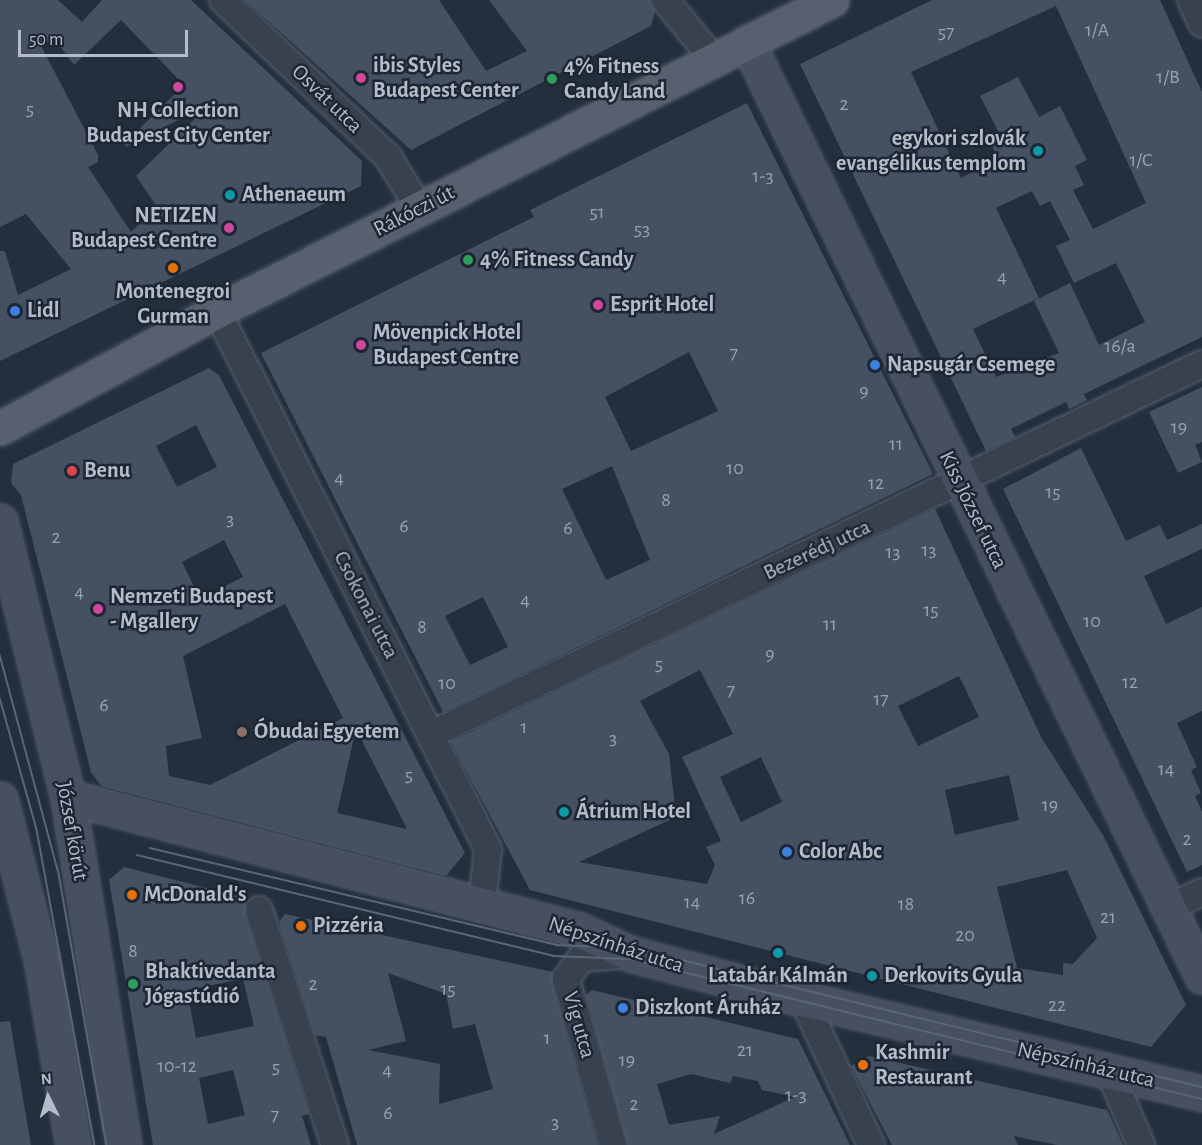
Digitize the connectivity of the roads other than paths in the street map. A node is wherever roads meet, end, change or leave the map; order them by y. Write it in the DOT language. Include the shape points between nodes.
graph roads {
  1 [pos="223,0"];
  2 [pos="665,0"];
  3 [pos="832,0"];
  4 [pos="1191,0"];
  5 [pos="1202,24"];
  6 [pos="747,42"];
  7 [pos="713,59"];
  8 [pos="419,208"];
  9 [pos="217,311"];
  10 [pos="1202,364"];
  11 [pos="0,428"];
  12 [pos="959,483"];
  13 [pos="0,521"];
  14 [pos="432,734"];
  15 [pos="68,797"];
  16 [pos="0,799"];
  17 [pos="1202,891"];
  18 [pos="482,904"];
  19 [pos="1170,907"];
  20 [pos="259,910"];
  21 [pos="632,954"];
  22 [pos="1202,976"];
  23 [pos="803,999"];
  24 [pos="1109,1070"];
  25 [pos="1202,1093"];
  26 [pos="73,1145"];
  27 [pos="124,1145"];
  28 [pos="335,1145"];
  29 [pos="613,1145"];
  30 [pos="871,1145"];
  31 [pos="1142,1145"];
  1 -- 8 [label="street, Osvát utca" via="388,157"];
  2 -- 7 [label="street"];
  3 -- 6 [label="main road, Rákóczi út"];
  4 -- 5 [label="street"];
  6 -- 7 [label="main road, Rákóczi út"];
  6 -- 12 [label="street, Kiss József utca"];
  7 -- 8 [label="main road, Rákóczi út"];
  8 -- 9 [label="main road, Rákóczi út"];
  9 -- 11 [label="main road, Rákóczi út"];
  9 -- 14 [label="street, Csokonai utca"];
  10 -- 12 [label="street, Bezerédj utca"];
  12 -- 14 [label="street, Bezerédj utca"];
  12 -- 19 [label="street, Kiss József utca"];
  13 -- 15 [label="street, József körút"];
  14 -- 18 [label="street, Csokonai utca" via="488,849"];
  15 -- 18 [label="street, Népszínház utca"];
  15 -- 27 [label="street, József körút"];
  16 -- 26 [label="street" via="42,963"];
  17 -- 19 [label="street"];
  18 -- 21 [label="street, Népszínház utca" via="579,930"];
  19 -- 22 [label="street, Kiss József utca"];
  20 -- 28 [label="street"];
  21 -- 23 [label="street, Népszínház utca"];
  21 -- 29 [label="street, Víg utca" via="580,958 566,979"];
  23 -- 24 [label="street, Népszínház utca"];
  23 -- 30 [label="street"];
  24 -- 25 [label="street, Népszínház utca"];
  24 -- 31 [label="street"];
}
